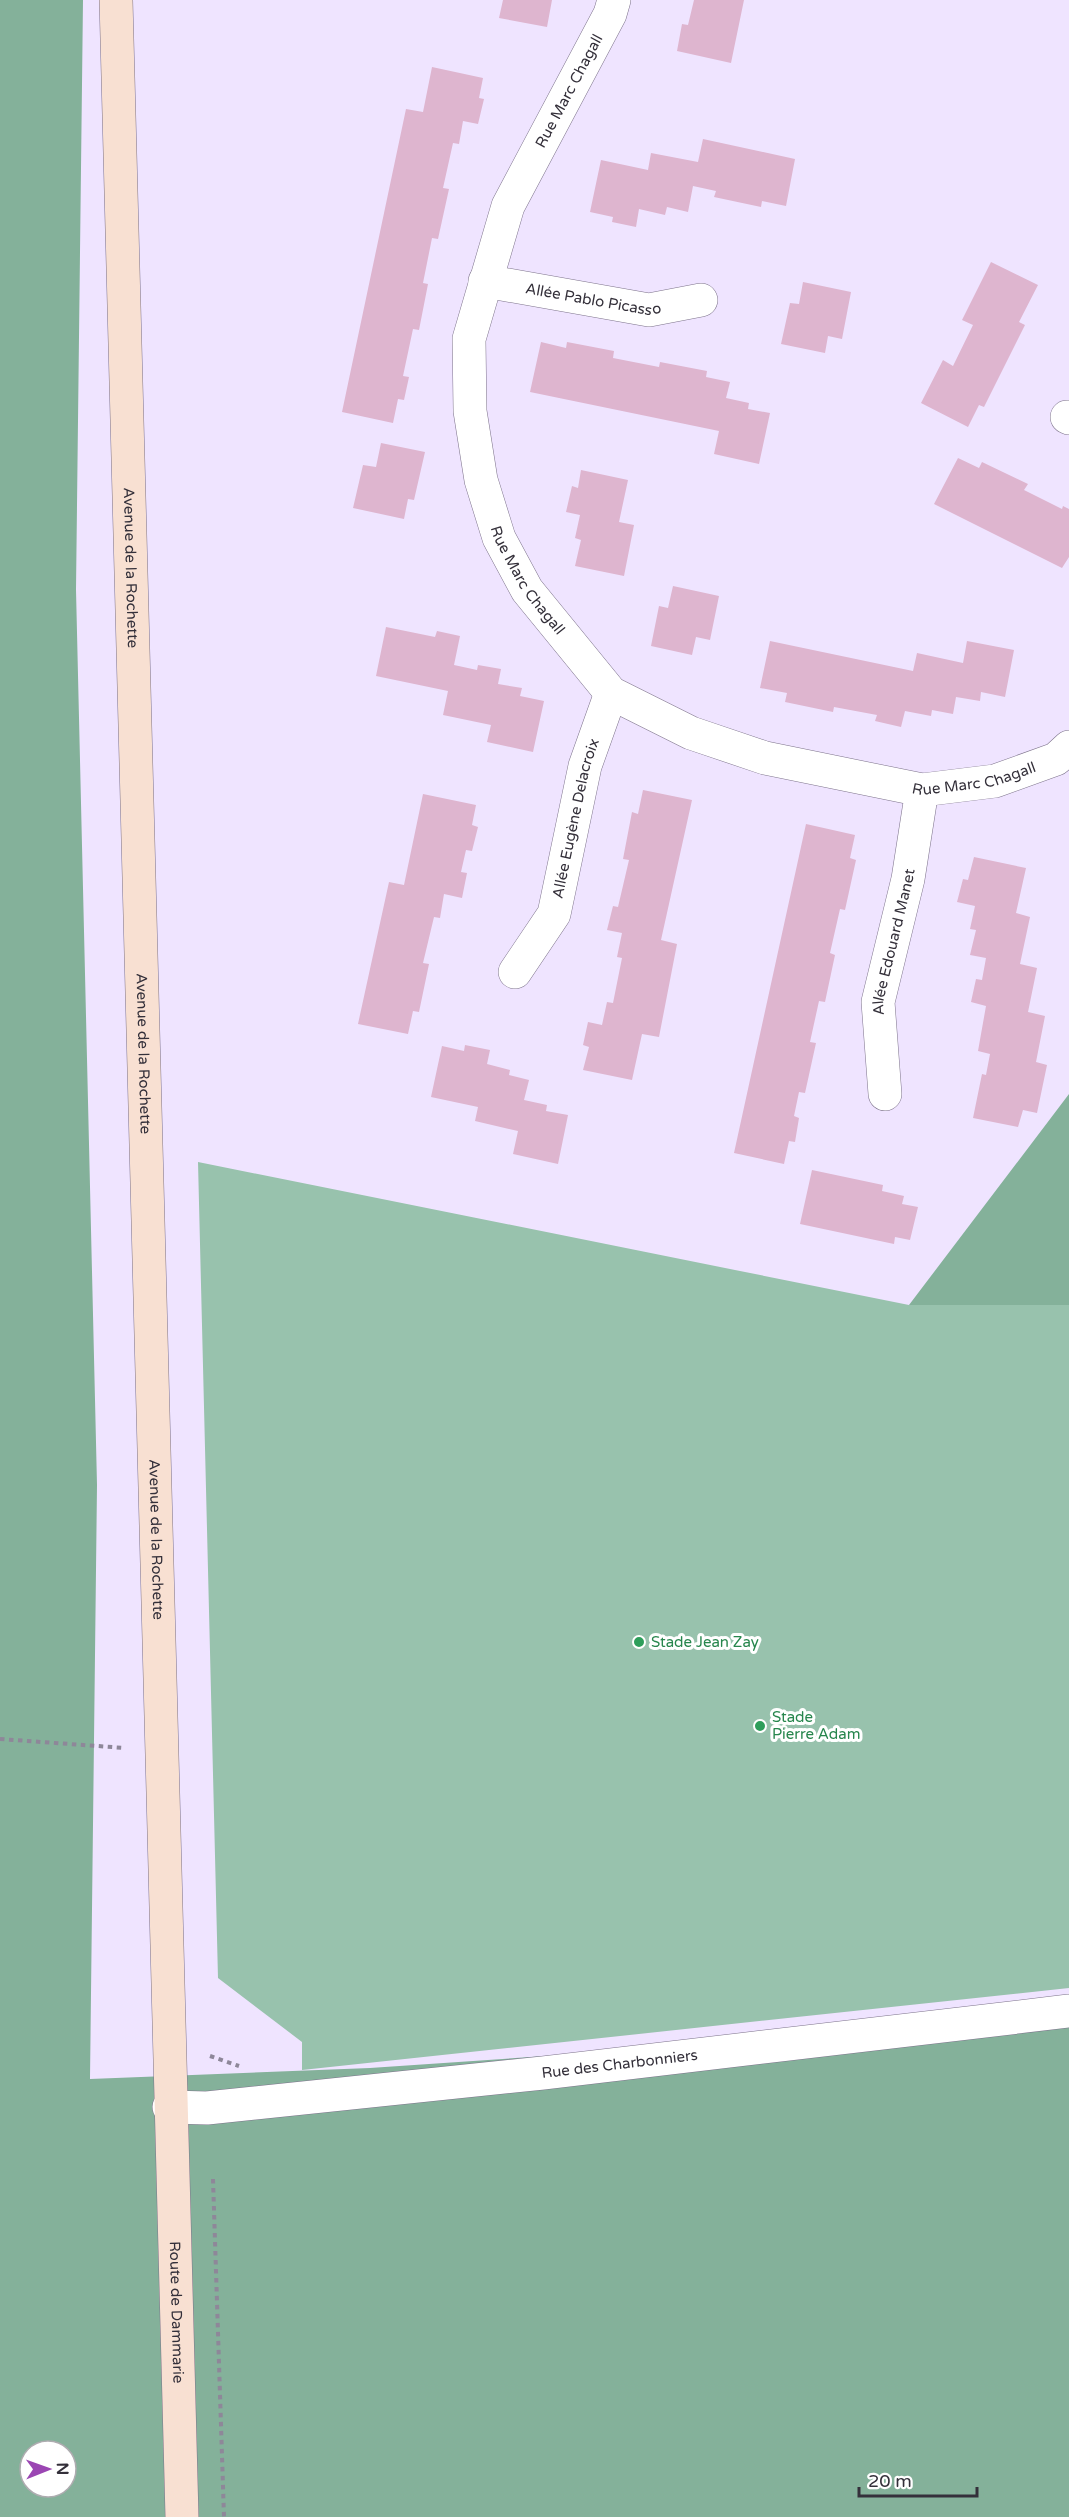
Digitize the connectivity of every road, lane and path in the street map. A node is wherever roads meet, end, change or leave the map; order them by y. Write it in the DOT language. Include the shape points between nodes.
graph roads {
  1 [pos="116,0"];
  2 [pos="614,0"];
  3 [pos="485,281"];
  4 [pos="701,300"];
  5 [pos="611,693"];
  6 [pos="1069,747"];
  7 [pos="922,790"];
  8 [pos="515,972"];
  9 [pos="885,1094"];
  10 [pos="0,1739"];
  11 [pos="129,1748"];
  12 [pos="1069,2011"];
  13 [pos="170,2107"];
  14 [pos="182,2517"];
  1 -- 13 [label="main road, Avenue de la Rochette"];
  2 -- 3 [label="street, Rue Marc Chagall" via="508,206"];
  3 -- 4 [label="street, Allée Pablo Picasso" via="649,310"];
  3 -- 5 [label="street, Rue Marc Chagall" via="469,339 470,411 481,480 499,538 527,590"];
  5 -- 7 [label="street, Rue Marc Chagall" via="691,734 765,758"];
  5 -- 8 [label="street, Allée Eugène Delacroix" via="585,766 554,914"];
  6 -- 7 [label="street, Rue Marc Chagall" via="1056,759 995,781"];
  7 -- 9 [label="street, Allée Edouard Manet" via="908,879 878,1002"];
  10 -- 11 [label="path"];
  12 -- 13 [label="street, Rue des Charbonniers" via="543,2073 207,2108"];
  13 -- 14 [label="main road, Route de Dammarie"];
}
